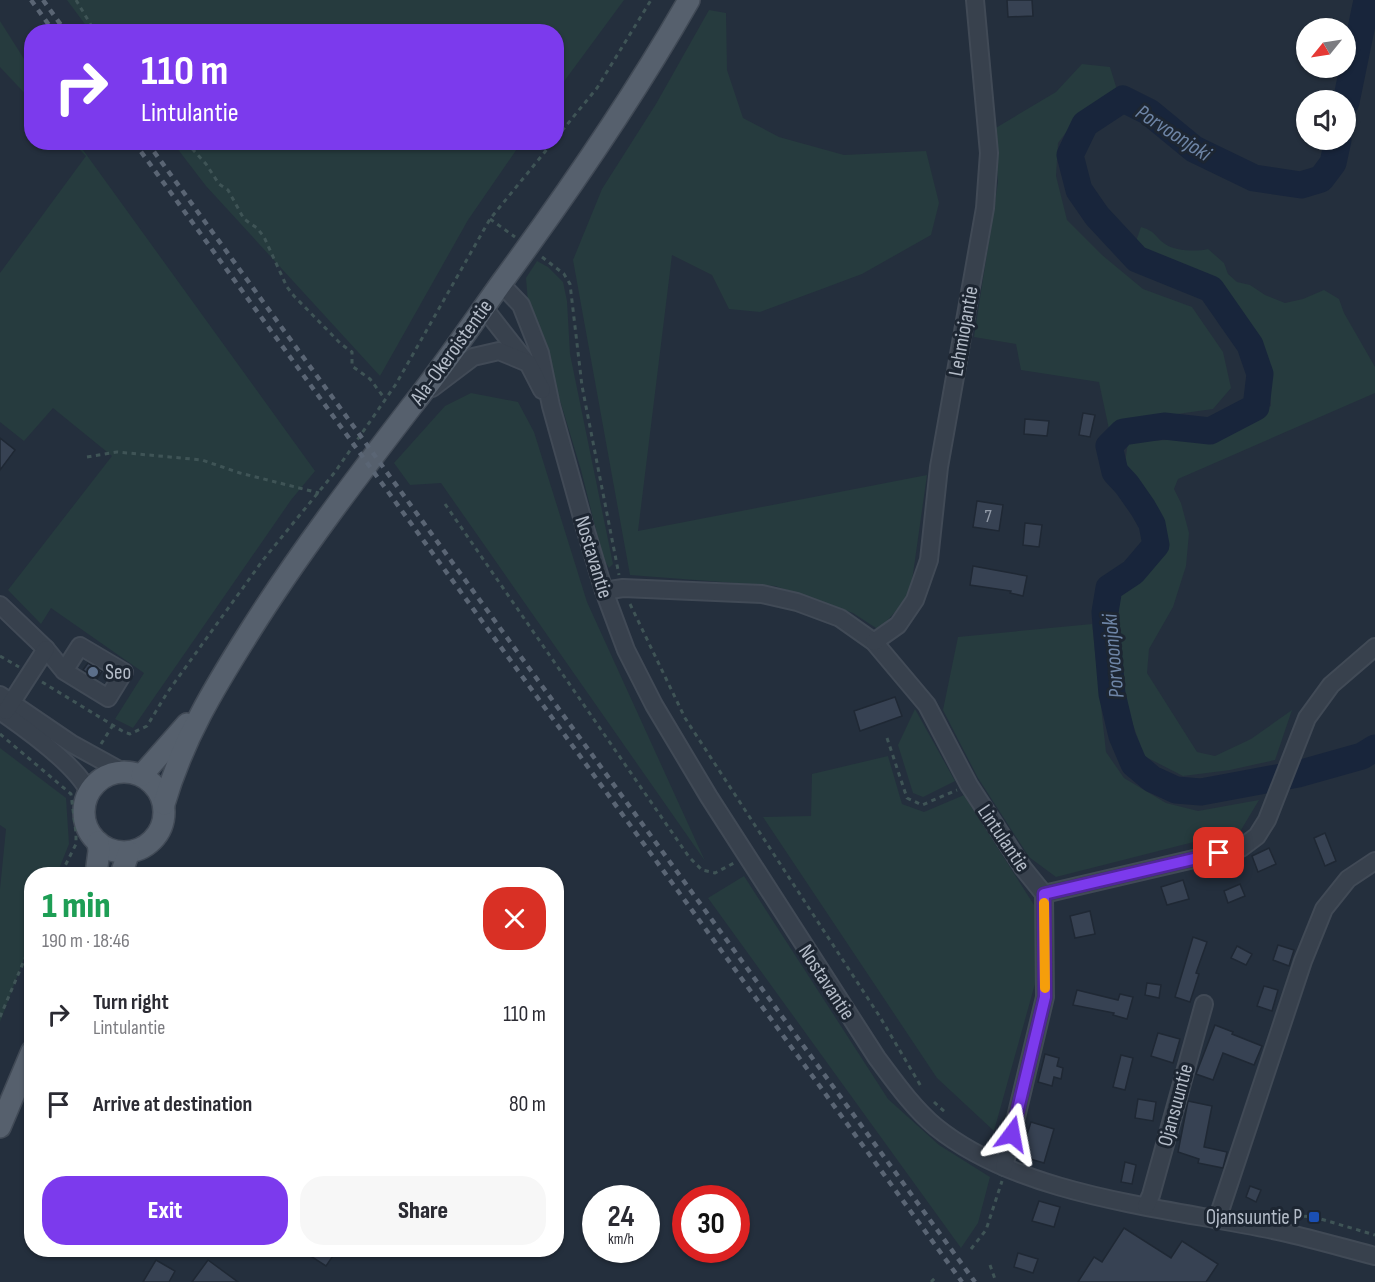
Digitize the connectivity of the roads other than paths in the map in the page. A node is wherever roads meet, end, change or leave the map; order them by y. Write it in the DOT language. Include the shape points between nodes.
graph roads {
  1 [pos="689,0"];
  2 [pos="975,0"];
  3 [pos="501,284"];
  4 [pos="484,308"];
  5 [pos="528,363"];
  6 [pos="412,406"];
  7 [pos="551,406"];
  8 [pos="604,591"];
  9 [pos="0,605"];
  10 [pos="874,642"];
  11 [pos="1375,646"];
  12 [pos="46,649"];
  13 [pos="64,671"];
  14 [pos="207,700"];
  15 [pos="4,706"];
  16 [pos="121,771"];
  17 [pos="142,775"];
  18 [pos="89,792"];
  19 [pos="164,804"];
  20 [pos="98,842"];
  21 [pos="129,852"];
  22 [pos="1375,861"];
  23 [pos="97,867"];
  24 [pos="124,867"];
  25 [pos="1044,894"];
  26 [pos="1204,1004"];
  27 [pos="24,1070"];
  28 [pos="0,1127"];
  29 [pos="1004,1167"];
  30 [pos="1146,1206"];
  31 [pos="1217,1220"];
  32 [pos="1375,1256"];
  1 -- 3 [label="main road, Ala-Okeroistentie" via="608,133"];
  2 -- 10 [label="street, Lehmiojantie" via="989,153 985,208 939,467 929,560 915,600 898,624"];
  3 -- 4 [label="main road, Ala-Okeroistentie"];
  3 -- 7 [label="street, Nostavantie" via="520,305 540,353"];
  4 -- 5 [label="street, Nostavantie"];
  4 -- 6 [label="main road, Ala-Okeroistentie"];
  5 -- 6 [label="street" via="499,351 473,357"];
  5 -- 7 [label="street, Nostavantie"];
  6 -- 14 [label="main road, Ala-Okeroistentie" via="293,566"];
  7 -- 8 [label="street, Nostavantie"];
  8 -- 10 [label="street, Lintulantie" via="623,588 762,594 840,618"];
  8 -- 29 [label="street, Nostavantie" via="626,650 654,705 746,857 877,1058 936,1127"];
  9 -- 12 [label="street"];
  10 -- 25 [label="street, Lintulantie" via="927,705 969,785"];
  11 -- 25 [label="street, Lintulantie" via="1331,685 1306,718 1267,820 1257,836 1240,848"];
  12 -- 13 [label="street"];
  12 -- 15 [label="street"];
  14 -- 17 [label="main road, Ala-Okeroistentie"];
  14 -- 19 [label="main road, Ala-Okeroistentie"];
  15 -- 16 [label="street"];
  15 -- 18 [label="street" via="81,778"];
  16 -- 17 [label="main road"];
  16 -- 18 [label="main road" via="99,780"];
  17 -- 19 [label="main road" via="157,787"];
  18 -- 20 [label="main road" via="85,823"];
  19 -- 21 [label="main road" via="161,830 152,842"];
  20 -- 21 [label="main road" via="117,852"];
  20 -- 23 [label="main road"];
  21 -- 24 [label="main road"];
  22 -- 31 [label="street" via="1348,879 1324,909"];
  25 -- 29 [label="street" via="1045,997"];
  26 -- 30 [label="street, Ojansuuntie"];
  27 -- 28 [label="main road"];
  29 -- 30 [label="street, Nostavantie" via="1053,1185"];
  30 -- 31 [label="street, Nostavantie"];
  31 -- 32 [label="street, Nostavantie"];
}
